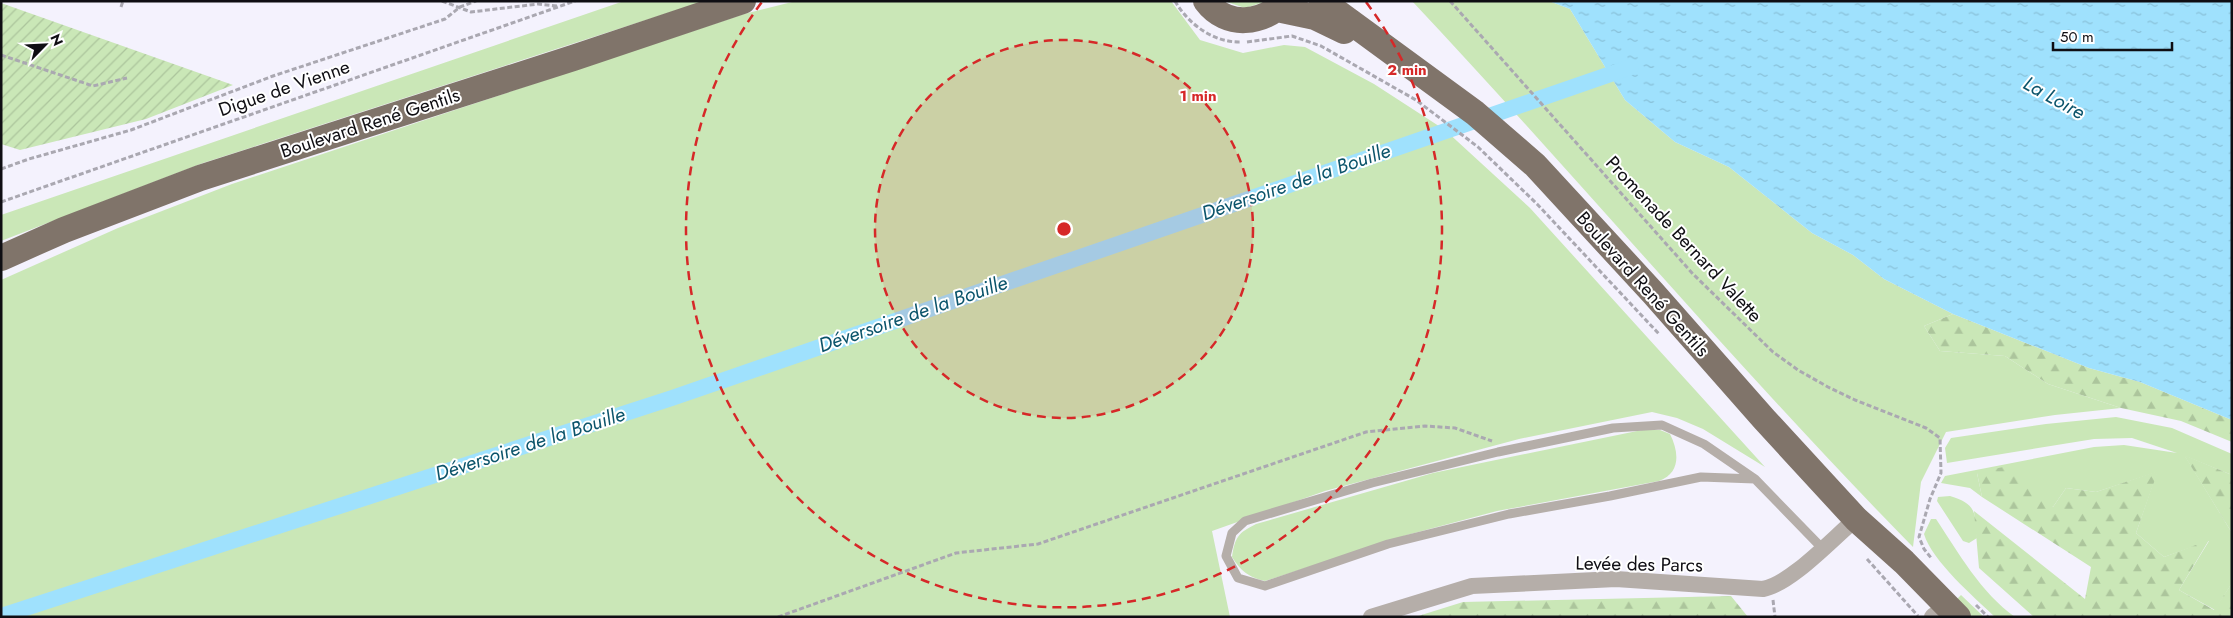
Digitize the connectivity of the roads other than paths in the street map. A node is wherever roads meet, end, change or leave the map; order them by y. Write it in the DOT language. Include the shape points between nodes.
graph roads {
  1 [pos="743,1"];
  2 [pos="1206,1"];
  3 [pos="1314,1"];
  4 [pos="1322,1"];
  5 [pos="1281,5"];
  6 [pos="1413,69"];
  7 [pos="1,258"];
  8 [pos="1755,479"];
  9 [pos="1849,525"];
  10 [pos="1822,548"];
  11 [pos="1942,614"];
  12 [pos="1371,617"];
  1 -- 7 [label="main road, Boulevard René Gentils" via="200,178"];
  2 -- 5 [label="main road" via="1218,13 1242,21 1267,16"];
  3 -- 6 [label="street"];
  4 -- 6 [label="main road, Boulevard René Gentils"];
  5 -- 6 [label="main road, Boulevard René Gentils" via="1315,17"];
  6 -- 9 [label="main road, Boulevard René Gentils" via="1475,113 1535,165 1764,419"];
  8 -- 8 [label="lane" via="1701,477 1509,514 1388,544 1265,586 1238,578 1226,556 1232,533 1245,521 1372,483 1613,428 1662,425 1704,444"];
  8 -- 10 [label="lane"];
  9 -- 10 [label="street, Levée des Parcs"];
  9 -- 11 [label="main road, Boulevard René Gentils" via="1904,562"];
  10 -- 12 [label="street, Levée des Parcs" via="1786,579 1763,589 1616,579 1472,586"];
}
